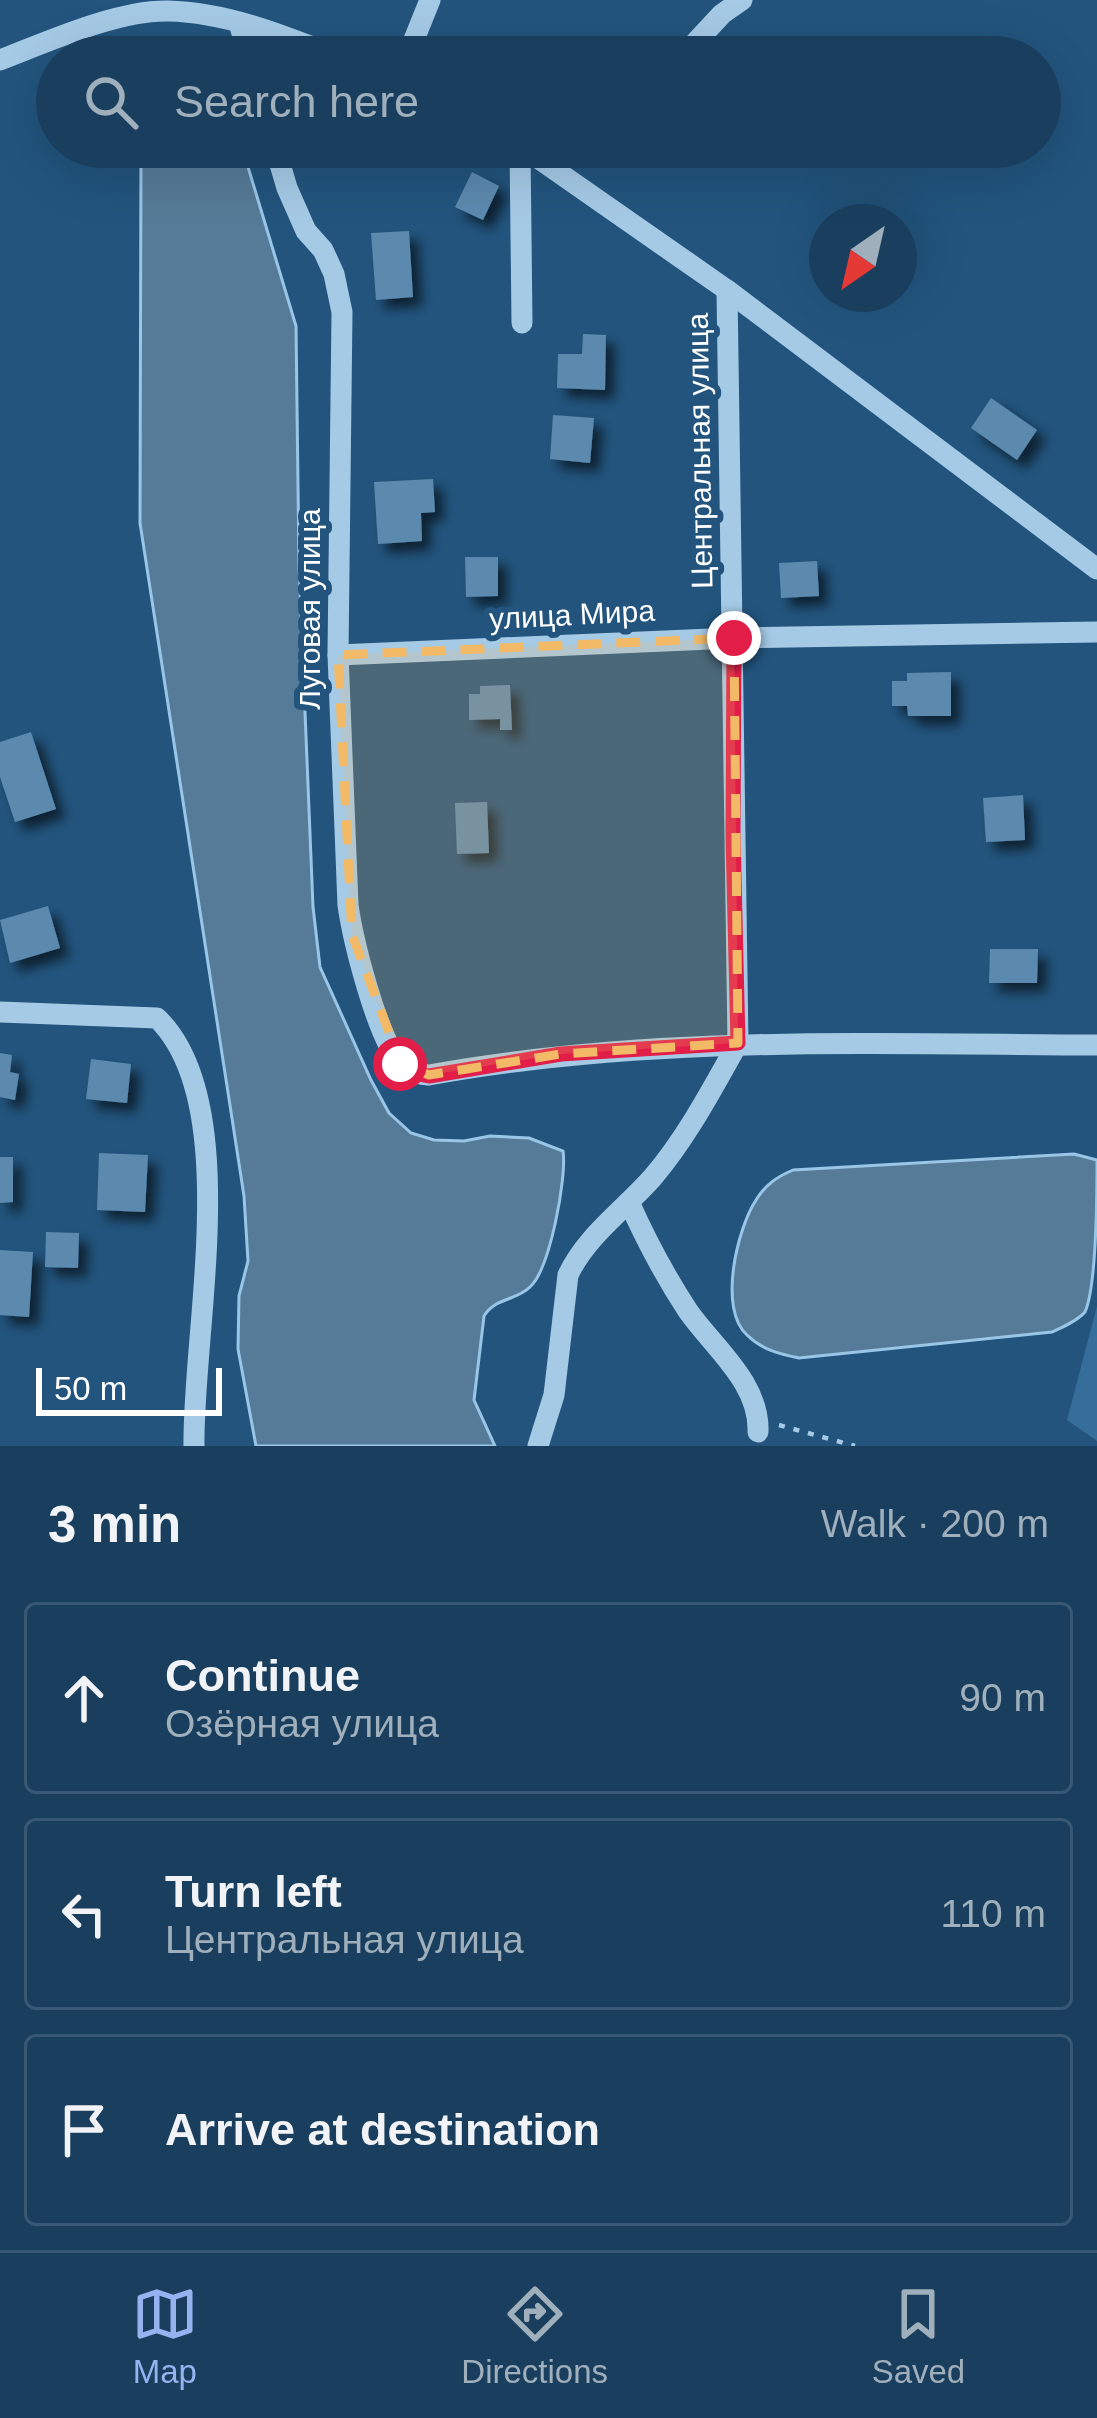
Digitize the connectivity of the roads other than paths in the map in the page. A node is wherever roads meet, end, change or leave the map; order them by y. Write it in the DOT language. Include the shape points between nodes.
graph roads {
  1 [pos="430,0"];
  2 [pos="742,0"];
  3 [pos="726,7"];
  4 [pos="217,9"];
  5 [pos="239,23"];
  6 [pos="64,36"];
  7 [pos="243,36"];
  8 [pos="277,36"];
  9 [pos="415,36"];
  10 [pos="700,36"];
  11 [pos="36,46"];
  12 [pos="0,60"];
  13 [pos="281,168"];
  14 [pos="521,168"];
  15 [pos="551,168"];
  16 [pos="727,290"];
  17 [pos="521,322"];
  18 [pos="1097,569"];
  19 [pos="1097,632"];
  20 [pos="734,638"];
  21 [pos="338,655"];
  22 [pos="0,1012"];
  23 [pos="738,1043"];
  24 [pos="1097,1045"];
  25 [pos="629,1202"];
  26 [pos="758,1425"];
  27 [pos="194,1446"];
  28 [pos="538,1446"];
  1 -- 9 [label="street"];
  2 -- 3 [label="street"];
  3 -- 10 [label="street"];
  4 -- 5 [label="street"];
  4 -- 6 [label="street" via="166,11"];
  5 -- 7 [label="street"];
  5 -- 8 [label="street"];
  11 -- 12 [label="street"];
  13 -- 21 [label="street, Луговая улица" via="334,274 341,312"];
  14 -- 17 [label="street"];
  15 -- 16 [label="street"];
  16 -- 18 [label="street"];
  16 -- 20 [label="street, Центральная улица"];
  19 -- 20 [label="street, улица Мира"];
  20 -- 21 [label="street, улица Мира"];
  20 -- 23 [label="street, Центральная улица"];
  21 -- 23 [label="street, Луговая улица" via="352,935 389,1048 409,1072"];
  22 -- 27 [label="street" via="157,1018 187,1058 203,1126 208,1227"];
  23 -- 24 [label="street"];
  23 -- 25 [label="street" via="689,1127"];
  25 -- 26 [label="street" via="690,1314 752,1394"];
  25 -- 28 [label="street" via="568,1275 554,1395"];
}
